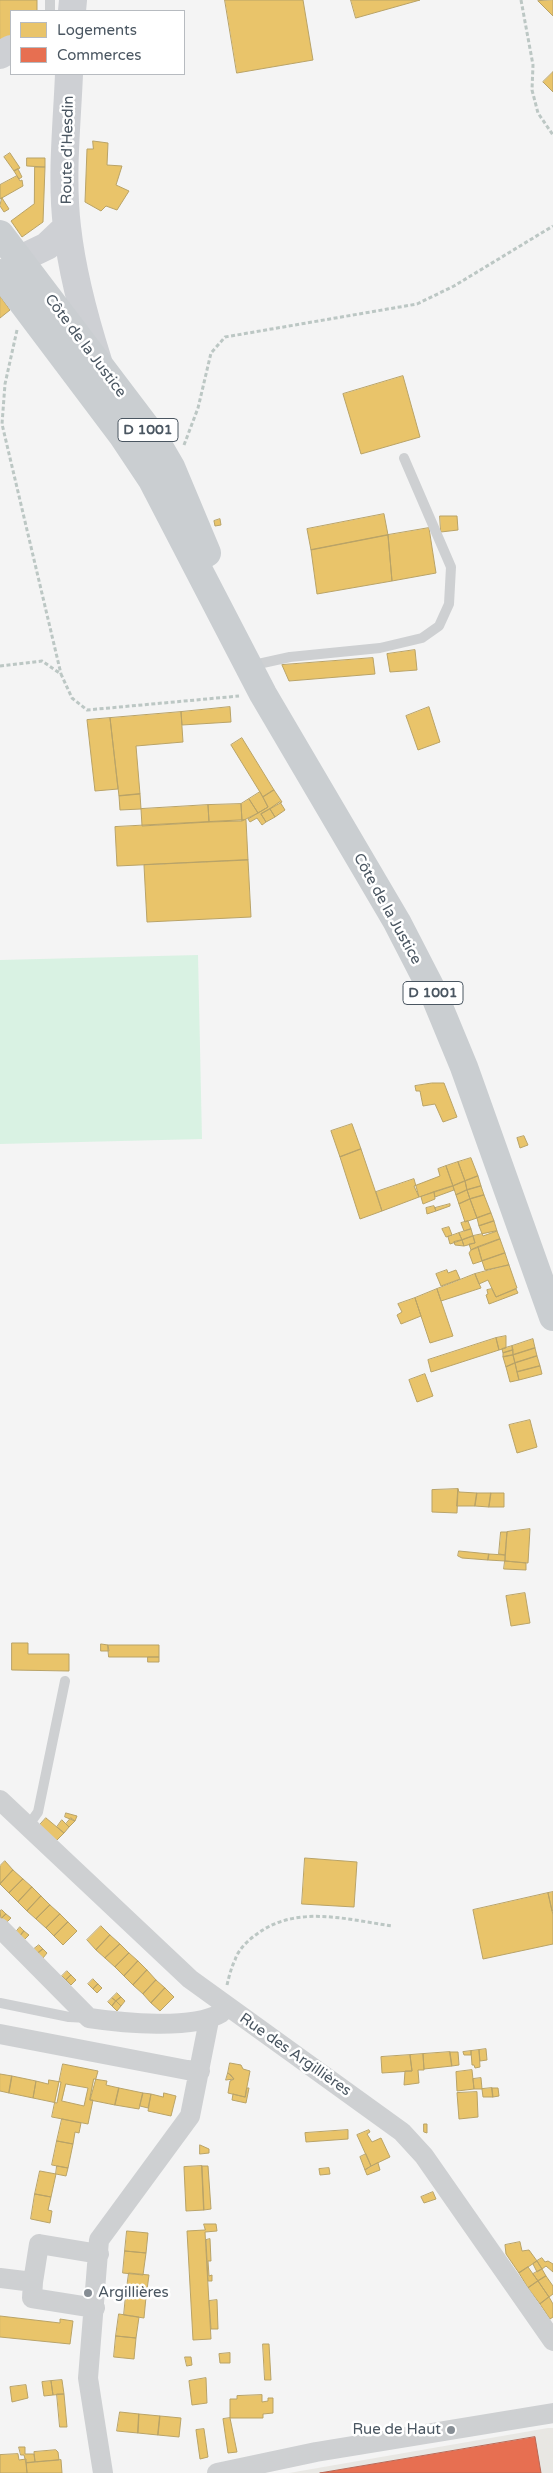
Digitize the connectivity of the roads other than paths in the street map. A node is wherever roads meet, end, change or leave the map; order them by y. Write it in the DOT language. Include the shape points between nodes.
graph roads {
  1 [pos="69,75"];
  2 [pos="67,227"];
  3 [pos="0,234"];
  4 [pos="10,266"];
  5 [pos="98,363"];
  6 [pos="404,458"];
  7 [pos="245,661"];
  8 [pos="553,1317"];
  9 [pos="65,1681"];
  10 [pos="0,1800"];
  11 [pos="28,1826"];
  12 [pos="0,1928"];
  13 [pos="0,2003"];
  14 [pos="225,2005"];
  15 [pos="89,2018"];
  16 [pos="209,2020"];
  17 [pos="0,2034"];
  18 [pos="200,2071"];
  19 [pos="99,2254"];
  20 [pos="0,2278"];
  21 [pos="32,2282"];
  22 [pos="96,2308"];
  23 [pos="553,2341"];
  24 [pos="553,2413"];
  25 [pos="103,2473"];
  26 [pos="217,2473"];
  1 -- 2 [label="main road, Route d'Hesdin" via="65,176"];
  2 -- 4 [label="main road, Route d'Hesdin" via="47,246"];
  2 -- 5 [label="main road, Route d'Hesdin" via="80,298"];
  3 -- 4 [label="main road, Côte de la Justice / D 1001"];
  4 -- 5 [label="main road, Côte de la Justice / D 1001"];
  4 -- 7 [label="main road, Côte de la Justice / D 1001" via="25,306 152,480"];
  5 -- 7 [label="main road, Côte de la Justice / D 1001" via="153,436 171,468 212,566"];
  6 -- 7 [label="lane" via="451,567 450,604 439,626 422,638 380,648"];
  7 -- 8 [label="main road, Côte de la Justice / D 1001" via="397,922 433,992 464,1067"];
  9 -- 11 [label="lane" via="38,1812"];
  10 -- 11 [label="street, Rue des Argillières"];
  11 -- 14 [label="street, Rue des Argillières" via="190,1979"];
  12 -- 15 [label="street"];
  13 -- 15 [label="lane"];
  14 -- 16 [label="street"];
  14 -- 23 [label="street, Rue des Argillières" via="402,2132 424,2156"];
  15 -- 16 [label="street" via="158,2023"];
  16 -- 18 [label="street"];
  17 -- 18 [label="street"];
  18 -- 19 [label="street" via="190,2116 99,2240"];
  19 -- 21 [label="street" via="40,2244"];
  19 -- 22 [label="street"];
  20 -- 21 [label="street"];
  21 -- 22 [label="street" via="32,2298"];
  22 -- 25 [label="street" via="88,2378"];
  24 -- 26 [label="street" via="316,2452"];
}
